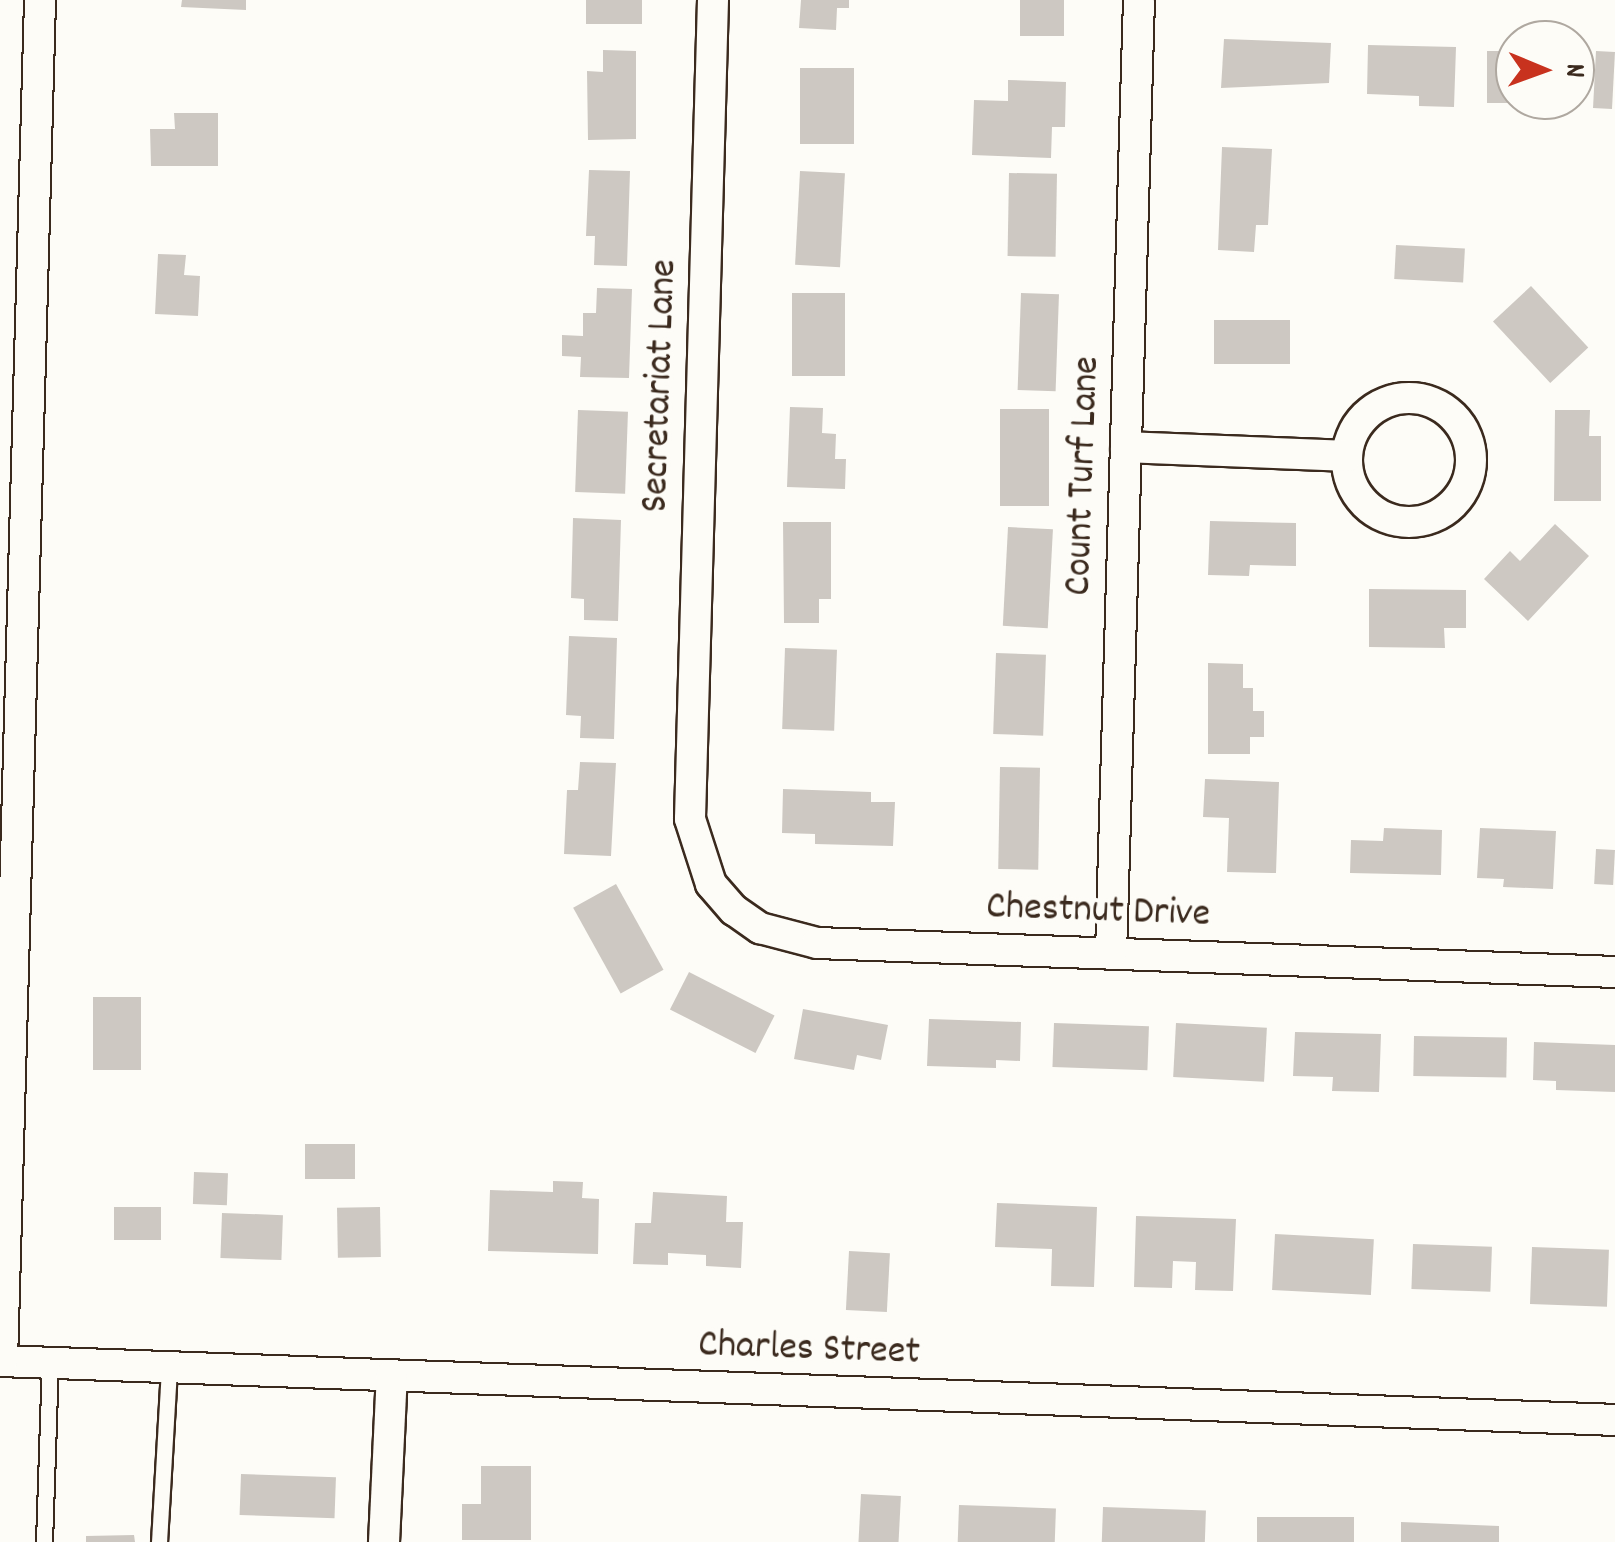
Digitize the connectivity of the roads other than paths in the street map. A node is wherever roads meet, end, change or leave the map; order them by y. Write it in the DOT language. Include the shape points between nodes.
graph roads {
  1 [pos="40,0"];
  2 [pos="714,0"];
  3 [pos="1138,0"];
  4 [pos="1126,447"];
  5 [pos="1346,456"];
  6 [pos="692,775"];
  7 [pos="1111,954"];
  8 [pos="1615,972"];
  9 [pos="1,1361"];
  10 [pos="50,1363"];
  11 [pos="169,1367"];
  12 [pos="392,1376"];
  13 [pos="1615,1420"];
  14 [pos="44,1542"];
  15 [pos="158,1542"];
  16 [pos="384,1542"];
  1 -- 9 [label="street"];
  2 -- 6 [label="street, Secretariat Lane"];
  3 -- 4 [label="street, Count Turf Lane"];
  4 -- 5 [label="street"];
  4 -- 7 [label="street, Count Turf Lane"];
  5 -- 5 [label="street" via="1356,494 1386,518 1405,522 1424,521 1456,500 1470,462 1458,422 1422,399 1390,401 1363,418"];
  6 -- 7 [label="street, Chestnut Drive" via="697,853 711,884 760,928 817,943"];
  7 -- 8 [label="street, Chestnut Drive"];
  9 -- 10 [label="street, Charles Street"];
  10 -- 11 [label="street, Charles Street"];
  10 -- 14 [label="lane"];
  11 -- 12 [label="street, Charles Street"];
  11 -- 15 [label="lane"];
  12 -- 13 [label="street, Charles Street"];
  12 -- 16 [label="street"];
}
